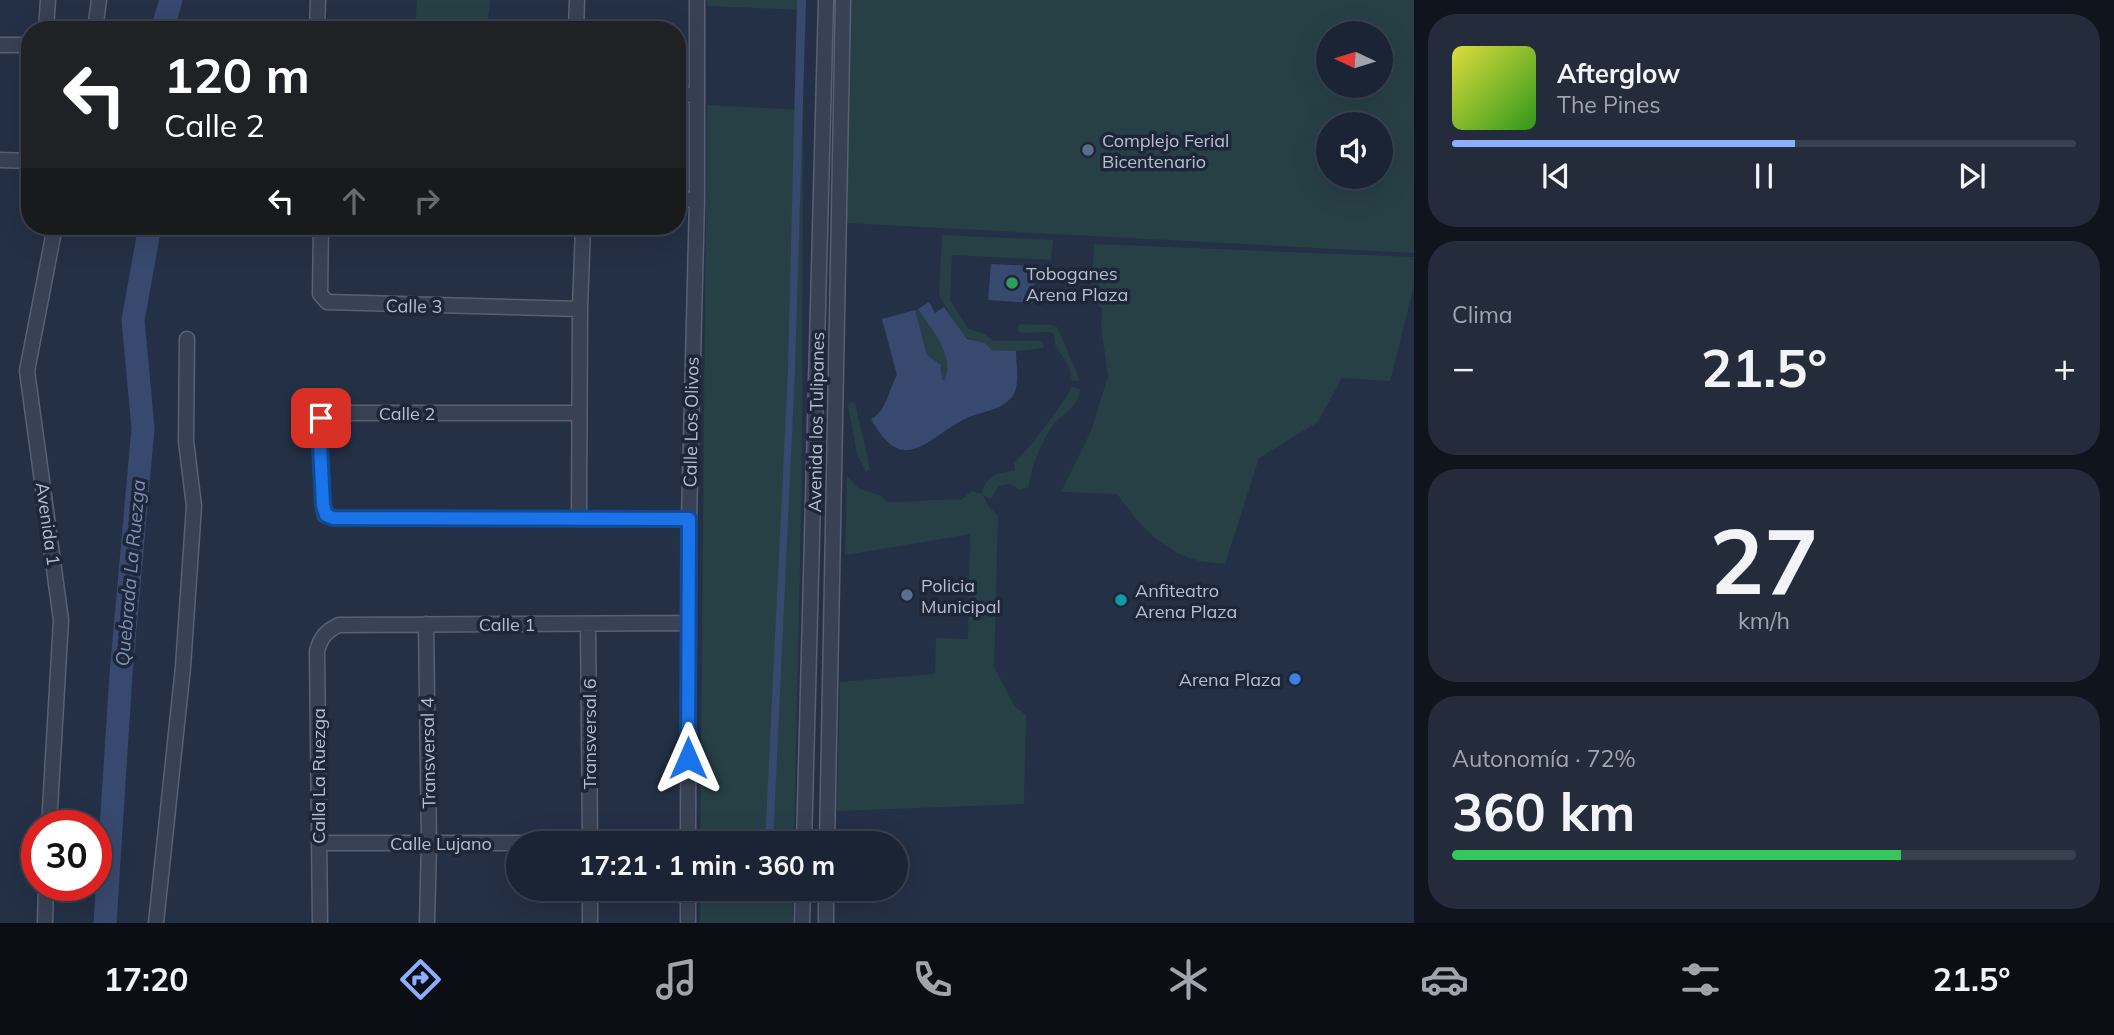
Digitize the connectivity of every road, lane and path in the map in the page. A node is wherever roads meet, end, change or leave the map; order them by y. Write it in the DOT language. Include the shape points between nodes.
graph roads {
  1 [pos="48,0"];
  2 [pos="99,0"];
  3 [pos="318,0"];
  4 [pos="577,0"];
  5 [pos="697,0"];
  6 [pos="826,0"];
  7 [pos="843,0"];
  8 [pos="47,21"];
  9 [pos="96,21"];
  10 [pos="317,21"];
  11 [pos="576,21"];
  12 [pos="0,45"];
  13 [pos="21,46"];
  14 [pos="686,94"];
  15 [pos="696,95"];
  16 [pos="0,160"];
  17 [pos="21,161"];
  18 [pos="686,199"];
  19 [pos="697,200"];
  20 [pos="53,235"];
  21 [pos="321,235"];
  22 [pos="583,235"];
  23 [pos="580,309"];
  24 [pos="187,339"];
  25 [pos="579,413"];
  26 [pos="579,519"];
  27 [pos="689,519"];
  28 [pos="811,586"];
  29 [pos="833,587"];
  30 [pos="689,623"];
  31 [pos="426,624"];
  32 [pos="588,624"];
  33 [pos="327,631"];
  34 [pos="50,810"];
  35 [pos="590,831"];
  36 [pos="688,831"];
  37 [pos="804,831"];
  38 [pos="827,831"];
  39 [pos="319,843"];
  40 [pos="429,843"];
  41 [pos="506,843"];
  42 [pos="46,901"];
  43 [pos="590,901"];
  44 [pos="688,901"];
  45 [pos="803,901"];
  46 [pos="826,901"];
  47 [pos="45,923"];
  48 [pos="156,923"];
  49 [pos="320,923"];
  50 [pos="427,923"];
  51 [pos="590,923"];
  52 [pos="688,923"];
  53 [pos="802,923"];
  54 [pos="826,923"];
  1 -- 8 [label="street"];
  2 -- 9 [label="street"];
  3 -- 10 [label="street"];
  4 -- 11 [label="street"];
  5 -- 15 [label="street, Calle Los Olivos"];
  6 -- 28 [label="street, Avenida los Tulipanes"];
  7 -- 29 [label="street, Avenida los Tulipanes"];
  12 -- 13 [label="street"];
  14 -- 15 [label="street"];
  15 -- 19 [label="street, Calle Los Olivos"];
  16 -- 17 [label="street"];
  18 -- 19 [label="street"];
  19 -- 27 [label="street, Calle Los Olivos"];
  20 -- 34 [label="street, Avenida 1" via="27,371 61,620"];
  21 -- 23 [label="street, Calle 3" via="320,294 327,302"];
  22 -- 23 [label="street"];
  23 -- 25 [label="street"];
  24 -- 48 [label="street" via="186,441 194,506 183,667"];
  25 -- 26 [label="street"];
  25 -- 26 [label="street, Calle 2" via="327,413 319,425 323,505 326,515 333,518"];
  26 -- 27 [label="street, Calle 2"];
  27 -- 30 [label="street, Calle Los Olivos"];
  28 -- 29 [label="street"];
  28 -- 37 [label="street, Avenida los Tulipanes"];
  29 -- 38 [label="street, Avenida los Tulipanes"];
  30 -- 32 [label="street, Calle 1"];
  30 -- 36 [label="street, Calle Los Olivos"];
  31 -- 32 [label="street, Calle 1"];
  31 -- 33 [label="street, Calle 1" via="339,625"];
  31 -- 40 [label="street, Transversal 4"];
  32 -- 35 [label="street, Transversal 6"];
  33 -- 39 [label="street, Calla La Ruezga" via="317,651"];
  39 -- 40 [label="street, Calle Lujano"];
  39 -- 49 [label="street, Calla La Ruezga"];
  40 -- 41 [label="street, Calle Lujano"];
  40 -- 50 [label="street, Transversal 4"];
  42 -- 47 [label="street"];
  43 -- 51 [label="street"];
  44 -- 52 [label="street"];
  45 -- 53 [label="street"];
  46 -- 54 [label="street"];
}
